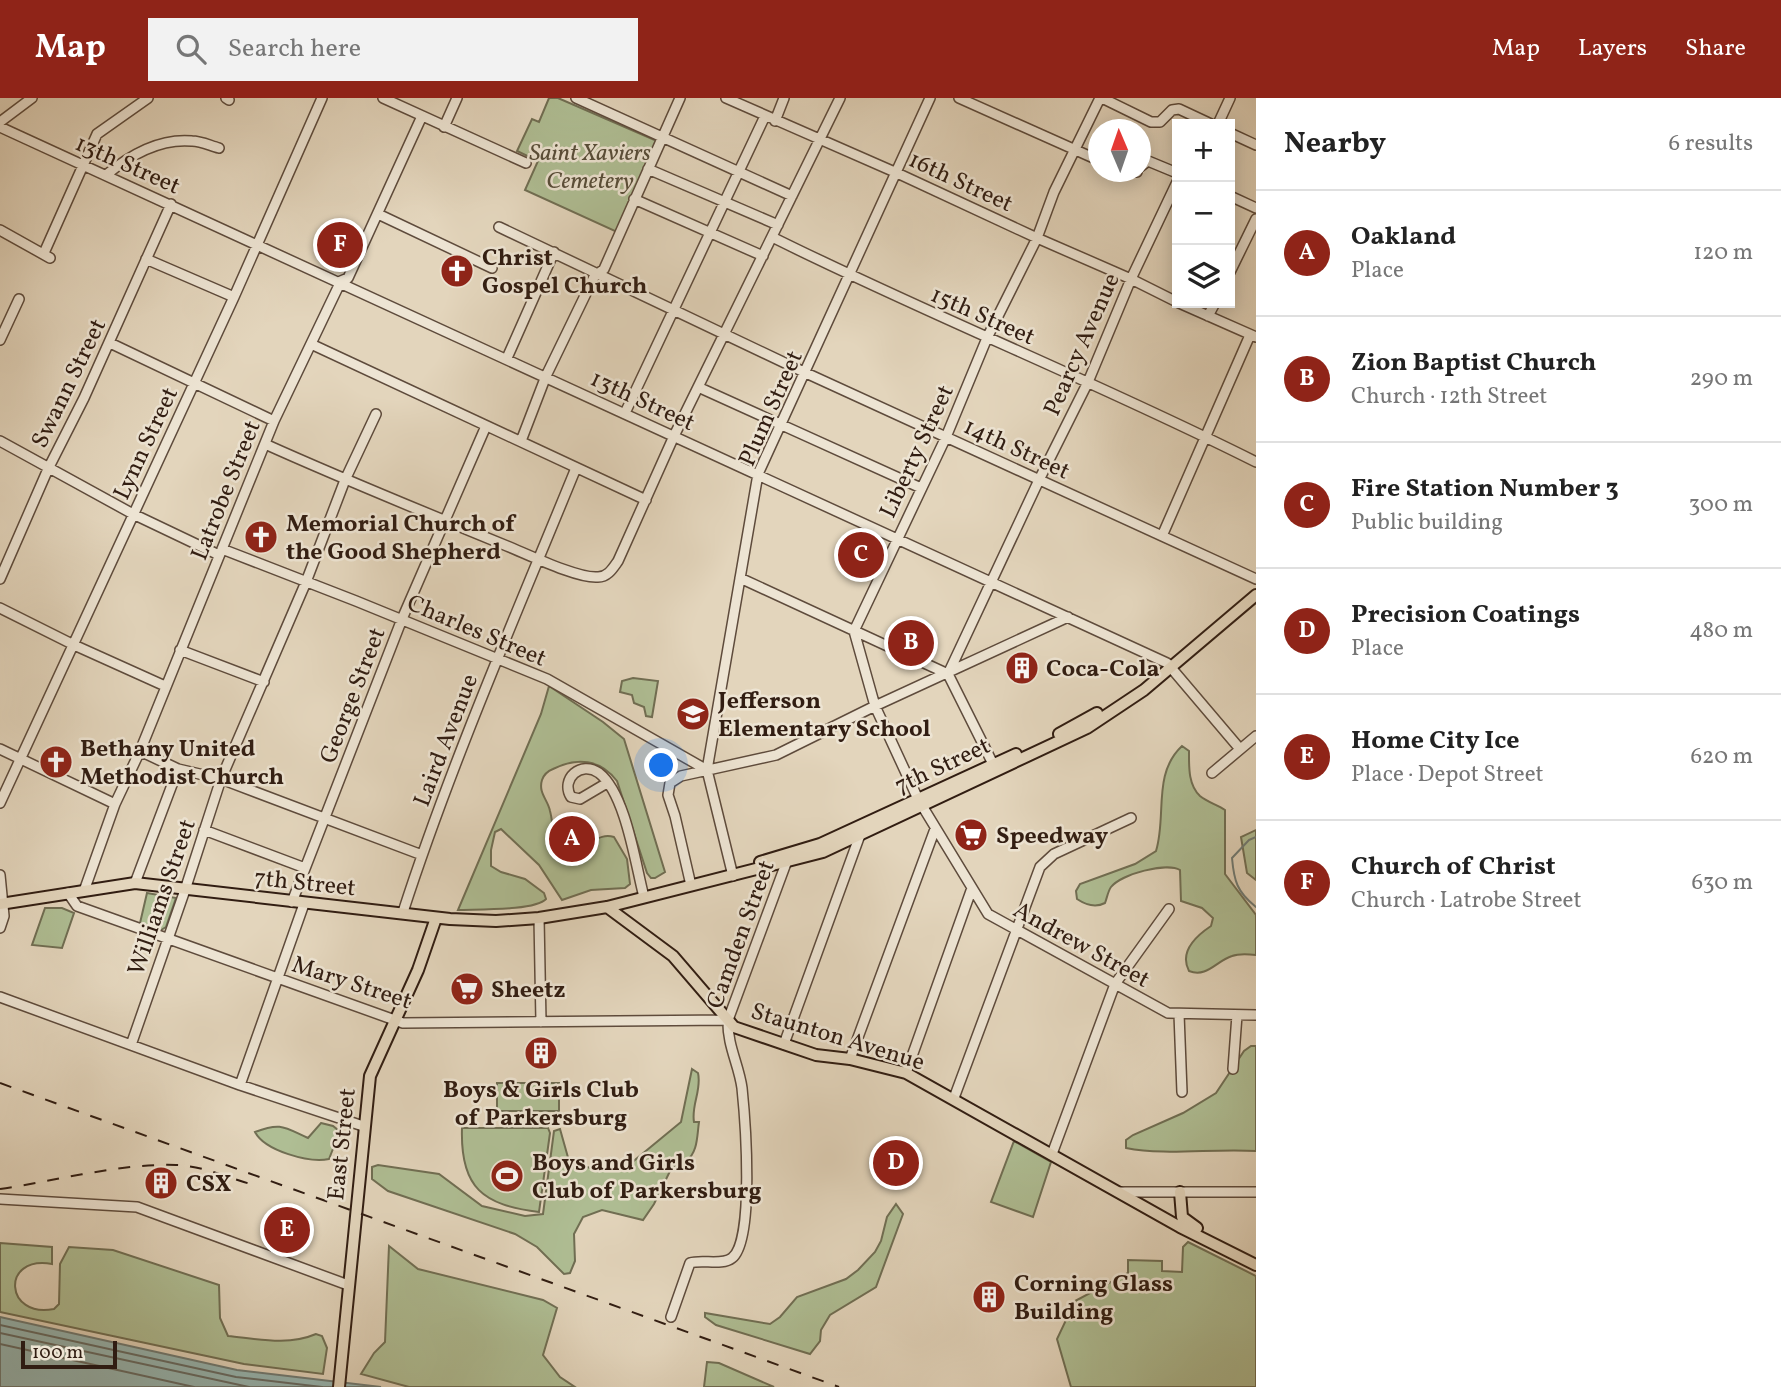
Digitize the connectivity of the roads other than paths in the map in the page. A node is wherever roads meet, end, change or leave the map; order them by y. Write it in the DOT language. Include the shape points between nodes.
graph roads {
  1 [pos="32,98"];
  2 [pos="148,98"];
  3 [pos="322,98"];
  4 [pos="383,98"];
  5 [pos="457,98"];
  6 [pos="576,98"];
  7 [pos="680,98"];
  8 [pos="726,98"];
  9 [pos="784,98"];
  10 [pos="840,98"];
  11 [pos="930,98"];
  12 [pos="959,98"];
  13 [pos="1101,98"];
  14 [pos="1230,98"];
  15 [pos="765,116"];
  16 [pos="422,117"];
  17 [pos="1198,119"];
  18 [pos="1220,119"];
  19 [pos="775,121"];
  20 [pos="0,124"];
  21 [pos="444,127"];
  22 [pos="1235,135"];
  23 [pos="663,138"];
  24 [pos="819,140"];
  25 [pos="1256,145"];
  26 [pos="219,148"];
  27 [pos="1076,150"];
  28 [pos="1088,155"];
  29 [pos="526,163"];
  30 [pos="1151,163"];
  31 [pos="84,165"];
  32 [pos="648,169"];
  33 [pos="1172,171"];
  34 [pos="739,172"];
  35 [pos="897,173"];
  36 [pos="106,175"];
  37 [pos="1172,193"];
  38 [pos="792,196"];
  39 [pos="634,199"];
  40 [pos="1235,199"];
  41 [pos="724,203"];
  42 [pos="171,204"];
  43 [pos="1256,208"];
  44 [pos="378,214"];
  45 [pos="1256,219"];
  46 [pos="778,225"];
  47 [pos="499,227"];
  48 [pos="0,230"];
  49 [pos="711,233"];
  50 [pos="772,237"];
  51 [pos="1037,239"];
  52 [pos="258,244"];
  53 [pos="554,253"];
  54 [pos="762,256"];
  55 [pos="146,259"];
  56 [pos="1235,262"];
  57 [pos="492,268"];
  58 [pos="598,274"];
  59 [pos="850,276"];
  60 [pos="1131,279"];
  61 [pos="341,281"];
  62 [pos="234,298"];
  63 [pos="19,299"];
  64 [pos="1172,299"];
  65 [pos="1191,308"];
  66 [pos="1212,308"];
  67 [pos="673,309"];
  68 [pos="1208,316"];
  69 [pos="4,318"];
  70 [pos="724,334"];
  71 [pos="1253,336"];
  72 [pos="988,338"];
  73 [pos="0,340"];
  74 [pos="110,343"];
  75 [pos="310,344"];
  76 [pos="507,358"];
  77 [pos="806,373"];
  78 [pos="546,376"];
  79 [pos="1088,382"];
  80 [pos="194,384"];
  81 [pos="698,387"];
  82 [pos="625,413"];
  83 [pos="376,414"];
  84 [pos="274,421"];
  85 [pos="782,424"];
  86 [pos="486,426"];
  87 [pos="674,436"];
  88 [pos="1205,436"];
  89 [pos="946,437"];
  90 [pos="0,441"];
  91 [pos="521,441"];
  92 [pos="265,444"];
  93 [pos="1256,461"];
  94 [pos="576,468"];
  95 [pos="48,469"];
  96 [pos="758,474"];
  97 [pos="345,480"];
  98 [pos="1039,480"];
  99 [pos="921,488"];
  100 [pos="646,500"];
  101 [pos="133,514"];
  102 [pos="444,520"];
  103 [pos="1162,536"];
  104 [pos="897,538"];
  105 [pos="0,550"];
  106 [pos="220,552"];
  107 [pos="10,555"];
  108 [pos="538,559"];
  109 [pos="740,578"];
  110 [pos="0,579"];
  111 [pos="1256,579"];
  112 [pos="306,582"];
  113 [pos="991,583"];
  114 [pos="1256,586"];
  115 [pos="1256,594"];
  116 [pos="0,608"];
  117 [pos="1068,617"];
  118 [pos="402,619"];
  119 [pos="854,631"];
  120 [pos="74,645"];
  121 [pos="180,650"];
  122 [pos="497,659"];
  123 [pos="1169,665"];
  124 [pos="948,674"];
  125 [pos="264,682"];
  126 [pos="165,686"];
  127 [pos="875,706"];
  128 [pos="1256,736"];
  129 [pos="0,749"];
  130 [pos="1240,749"];
  131 [pos="140,751"];
  132 [pos="19,758"];
  133 [pos="993,764"];
  134 [pos="178,769"];
  135 [pos="707,770"];
  136 [pos="1212,773"];
  137 [pos="221,779"];
  138 [pos="607,783"];
  139 [pos="0,803"];
  140 [pos="920,803"];
  141 [pos="115,804"];
  142 [pos="1131,818"];
  143 [pos="324,819"];
  144 [pos="935,828"];
  145 [pos="204,830"];
  146 [pos="860,835"];
  147 [pos="422,855"];
  148 [pos="788,858"];
  149 [pos="305,868"];
  150 [pos="732,873"];
  151 [pos="0,875"];
  152 [pos="690,881"];
  153 [pos="135,883"];
  154 [pos="972,888"];
  155 [pos="185,890"];
  156 [pos="84,891"];
  157 [pos="68,893"];
  158 [pos="643,893"];
  159 [pos="292,902"];
  160 [pos="2,904"];
  161 [pos="304,904"];
  162 [pos="607,907"];
  163 [pos="1169,909"];
  164 [pos="403,912"];
  165 [pos="436,918"];
  166 [pos="539,918"];
  167 [pos="0,928"];
  168 [pos="1016,929"];
  169 [pos="168,939"];
  170 [pos="278,978"];
  171 [pos="1115,984"];
  172 [pos="0,997"];
  173 [pos="1179,1014"];
  174 [pos="1237,1015"];
  175 [pos="1256,1015"];
  176 [pos="728,1020"];
  177 [pos="394,1021"];
  178 [pos="541,1022"];
  179 [pos="784,1044"];
  180 [pos="131,1045"];
  181 [pos="850,1059"];
  182 [pos="1233,1069"];
  183 [pos="906,1073"];
  184 [pos="240,1085"];
  185 [pos="1182,1093"];
  186 [pos="954,1098"];
  187 [pos="363,1126"];
  188 [pos="1052,1154"];
  189 [pos="1120,1192"];
  190 [pos="1180,1192"];
  191 [pos="1256,1192"];
  192 [pos="0,1199"];
  193 [pos="1179,1206"];
  194 [pos="1169,1220"];
  195 [pos="1243,1258"];
  196 [pos="1256,1265"];
  197 [pos="348,1285"];
  198 [pos="671,1317"];
  199 [pos="339,1387"];
  1 -- 20 [label="street"];
  2 -- 31 [label="street" via="97,134"];
  3 -- 52 [label="street, Lynn Street"];
  4 -- 16 [label="street"];
  5 -- 21 [label="street"];
  6 -- 23 [label="street"];
  7 -- 23 [label="street"];
  8 -- 15 [label="street, 16th Street"];
  9 -- 19 [label="street"];
  10 -- 24 [label="street"];
  11 -- 35 [label="street, Plum Street"];
  12 -- 27 [label="street"];
  13 -- 17 [label="street" via="1152,122 1160,122 1178,109"];
  13 -- 27 [label="street, Liberty Street"];
  14 -- 18 [label="street"];
  15 -- 19 [label="street, 16th Street"];
  15 -- 34 [label="street"];
  16 -- 21 [label="street"];
  16 -- 44 [label="street, Latrobe Street"];
  19 -- 24 [label="street, 16th Street"];
  20 -- 31 [label="street, 13th Street"];
  21 -- 29 [label="street"];
  22 -- 25 [label="street"];
  23 -- 32 [label="street"];
  23 -- 34 [label="street"];
  24 -- 35 [label="street, 16th Street"];
  24 -- 38 [label="street"];
  26 -- 36 [label="street" via="194,141 166,142 128,157"];
  27 -- 28 [label="street"];
  27 -- 51 [label="street, Liberty Street"];
  30 -- 33 [label="street"];
  31 -- 36 [label="street, 13th Street"];
  31 -- 48 [label="street" via="47,255"];
  32 -- 39 [label="street"];
  32 -- 41 [label="street"];
  34 -- 38 [label="street"];
  34 -- 41 [label="street"];
  35 -- 51 [label="street, 16th Street"];
  35 -- 59 [label="street, Plum Street"];
  36 -- 42 [label="street, 13th Street"];
  37 -- 60 [label="street, Pearcy Avenue"];
  38 -- 46 [label="street"];
  39 -- 49 [label="street"];
  39 -- 58 [label="street"];
  40 -- 43 [label="street"];
  41 -- 46 [label="street"];
  41 -- 49 [label="street"];
  42 -- 52 [label="street, 13th Street"];
  42 -- 55 [label="street, Swann Street"];
  44 -- 57 [label="street"];
  44 -- 61 [label="street, Latrobe Street" via="348,278"];
  45 -- 56 [label="street"];
  46 -- 50 [label="street"];
  47 -- 53 [label="street, 14th Street"];
  49 -- 54 [label="street"];
  49 -- 67 [label="street"];
  50 -- 54 [label="street"];
  50 -- 59 [label="street, 15th Street"];
  51 -- 60 [label="street, 16th Street"];
  51 -- 72 [label="street, Liberty Street"];
  52 -- 61 [label="street, 13th Street"];
  52 -- 62 [label="street, Lynn Street"];
  53 -- 58 [label="street, 14th Street"];
  53 -- 76 [label="street"];
  54 -- 70 [label="street"];
  55 -- 62 [label="street"];
  55 -- 74 [label="street, Swann Street"];
  58 -- 67 [label="street, 14th Street"];
  58 -- 78 [label="street"];
  59 -- 72 [label="street, 15th Street"];
  59 -- 77 [label="street, Plum Street"];
  60 -- 64 [label="street, 16th Street"];
  60 -- 79 [label="street, Pearcy Avenue"];
  61 -- 75 [label="street, Latrobe Street"];
  61 -- 76 [label="street, 13th Street"];
  62 -- 80 [label="street, Lynn Street"];
  63 -- 69 [label="street"];
  65 -- 68 [label="street, 16th Street"];
  66 -- 68 [label="street"];
  67 -- 70 [label="street, 14th Street"];
  67 -- 82 [label="street"];
  68 -- 71 [label="street, 16th Street"];
  69 -- 73 [label="street"];
  70 -- 77 [label="street, 14th Street"];
  70 -- 81 [label="street"];
  71 -- 88 [label="street"];
  72 -- 79 [label="street, 15th Street"];
  72 -- 89 [label="street, Liberty Street"];
  74 -- 80 [label="street"];
  74 -- 95 [label="street, Swann Street"];
  75 -- 84 [label="street, Latrobe Street"];
  75 -- 86 [label="street"];
  76 -- 78 [label="street, 13th Street"];
  77 -- 85 [label="street, Plum Street"];
  77 -- 89 [label="street, 14th Street"];
  78 -- 82 [label="street, 13th Street"];
  78 -- 91 [label="street"];
  79 -- 88 [label="street, 15th Street"];
  79 -- 98 [label="street, Pearcy Avenue"];
  80 -- 84 [label="street"];
  80 -- 101 [label="street, Lynn Street"];
  81 -- 85 [label="street"];
  81 -- 87 [label="street"];
  82 -- 87 [label="street, 13th Street"];
  83 -- 97 [label="street, Williams Street"];
  84 -- 92 [label="street, Latrobe Street"];
  85 -- 96 [label="street, Plum Street"];
  85 -- 99 [label="street"];
  86 -- 91 [label="street"];
  86 -- 102 [label="street, George Street"];
  87 -- 96 [label="street, 13th Street"];
  87 -- 100 [label="street"];
  88 -- 93 [label="street, 15th Street"];
  88 -- 103 [label="street"];
  89 -- 98 [label="street, 14th Street"];
  89 -- 99 [label="street, Liberty Street"];
  90 -- 95 [label="street, Charles Street"];
  91 -- 94 [label="street"];
  92 -- 97 [label="street"];
  92 -- 106 [label="street, Latrobe Street"];
  94 -- 100 [label="street"];
  94 -- 108 [label="street, Laird Avenue"];
  95 -- 101 [label="street, Charles Street"];
  95 -- 107 [label="street, Swann Street"];
  96 -- 104 [label="street, 13th Street"];
  96 -- 109 [label="street, Plum Street"];
  97 -- 102 [label="street"];
  97 -- 112 [label="street, Williams Street"];
  98 -- 103 [label="street, 14th Street"];
  98 -- 113 [label="street, Pearcy Avenue"];
  99 -- 104 [label="street, Liberty Street"];
  100 -- 108 [label="street" via="609,573 598,578"];
  101 -- 106 [label="street, Charles Street"];
  101 -- 120 [label="street, Lynn Street"];
  102 -- 108 [label="street"];
  102 -- 118 [label="street, George Street"];
  103 -- 111 [label="street, 14th Street"];
  104 -- 113 [label="street, 13th Street"];
  104 -- 119 [label="street, Liberty Street"];
  105 -- 107 [label="street"];
  106 -- 112 [label="street, Charles Street"];
  106 -- 121 [label="street, Latrobe Street"];
  107 -- 110 [label="street, Swann Street"];
  108 -- 122 [label="street, Laird Avenue"];
  109 -- 119 [label="street"];
  109 -- 135 [label="street, Plum Street"];
  112 -- 118 [label="street, Charles Street"];
  112 -- 125 [label="street, Williams Street"];
  113 -- 117 [label="street, 13th Street"];
  113 -- 124 [label="street, Pearcy Avenue"];
  114 -- 123 [label="main road, 7th Street"];
  115 -- 123 [label="main road, 7th Street"];
  116 -- 120 [label="street"];
  117 -- 123 [label="street, 13th Street"];
  117 -- 124 [label="street"];
  118 -- 122 [label="street, Charles Street"];
  118 -- 143 [label="street, George Street"];
  119 -- 124 [label="street"];
  119 -- 127 [label="street"];
  120 -- 126 [label="street"];
  120 -- 132 [label="street, Lynn Street"];
  121 -- 125 [label="street"];
  121 -- 126 [label="street, Latrobe Street"];
  122 -- 135 [label="street, Charles Street" via="547,679"];
  122 -- 147 [label="street, Laird Avenue"];
  123 -- 130 [label="street, 13th Street"];
  123 -- 133 [label="main road, 7th Street" via="1108,707"];
  123 -- 140 [label="main road, 7th Street" via="1087,728"];
  124 -- 127 [label="street"];
  124 -- 133 [label="street"];
  125 -- 137 [label="street, Williams Street"];
  126 -- 131 [label="street, Latrobe Street"];
  127 -- 135 [label="street" via="776,755"];
  127 -- 140 [label="street"];
  128 -- 130 [label="street"];
  129 -- 132 [label="street"];
  130 -- 136 [label="street"];
  131 -- 134 [label="street"];
  131 -- 141 [label="street, Latrobe Street"];
  132 -- 139 [label="street, Lynn Street"];
  132 -- 141 [label="street"];
  133 -- 140 [label="main road, 7th Street"];
  134 -- 137 [label="street"];
  134 -- 153 [label="street"];
  135 -- 150 [label="street, Plum Street"];
  135 -- 152 [label="street" via="670,783 668,795"];
  137 -- 143 [label="street"];
  137 -- 145 [label="street, Williams Street"];
  138 -- 158 [label="street" via="623,817"];
  140 -- 144 [label="street"];
  140 -- 146 [label="main road, 7th Street"];
  140 -- 148 [label="main road, 7th Street"];
  141 -- 156 [label="street, Latrobe Street"];
  142 -- 168 [label="street" via="1044,861"];
  143 -- 147 [label="street"];
  143 -- 149 [label="street, George Street"];
  144 -- 154 [label="street, Andrew Street"];
  144 -- 181 [label="street"];
  145 -- 149 [label="street"];
  145 -- 155 [label="street, Williams Street"];
  146 -- 148 [label="main road, 7th Street" via="823,852"];
  146 -- 179 [label="street"];
  147 -- 164 [label="street, Laird Avenue"];
  148 -- 150 [label="main road, 7th Street"];
  148 -- 176 [label="street, Camden Street"];
  149 -- 159 [label="street, George Street"];
  150 -- 152 [label="main road, 7th Street"];
  150 -- 162 [label="main road, 7th Street"];
  151 -- 160 [label="street"];
  152 -- 158 [label="main road, 7th Street"];
  153 -- 155 [label="main road, 7th Street"];
  153 -- 156 [label="main road, 7th Street"];
  154 -- 168 [label="street, Andrew Street" via="988,914"];
  154 -- 183 [label="street"];
  155 -- 159 [label="main road, 7th Street"];
  155 -- 169 [label="street, Williams Street"];
  156 -- 157 [label="main road, 7th Street"];
  157 -- 160 [label="main road, 7th Street"];
  157 -- 169 [label="street, Mary Street" via="77,906"];
  158 -- 162 [label="main road, 7th Street"];
  159 -- 161 [label="main road, 7th Street"];
  160 -- 167 [label="street"];
  161 -- 164 [label="main road, 7th Street"];
  161 -- 170 [label="street"];
  162 -- 166 [label="main road, 7th Street"];
  162 -- 176 [label="main road, Staunton Avenue" via="673,956"];
  163 -- 171 [label="street"];
  164 -- 165 [label="main road, 7th Street"];
  165 -- 166 [label="main road, 7th Street"];
  165 -- 177 [label="main road, East Street"];
  166 -- 178 [label="street"];
  168 -- 171 [label="street, Andrew Street"];
  168 -- 186 [label="street"];
  169 -- 170 [label="street, Mary Street"];
  169 -- 180 [label="street, Williams Street"];
  170 -- 177 [label="street, Mary Street"];
  170 -- 184 [label="street"];
  171 -- 173 [label="street, Andrew Street" via="1168,1013"];
  171 -- 188 [label="street"];
  172 -- 180 [label="street"];
  173 -- 174 [label="street, Andrew Street"];
  173 -- 185 [label="street"];
  174 -- 175 [label="street, Andrew Street"];
  174 -- 182 [label="street"];
  176 -- 178 [label="street, Mary Street"];
  176 -- 179 [label="main road, Staunton Avenue" via="734,1027"];
  176 -- 198 [label="street, Camden Street" via="727,1035 742,1086 747,1209 737,1252 726,1261 690,1263"];
  177 -- 178 [label="street, Mary Street"];
  177 -- 187 [label="main road, East Street" via="370,1076"];
  179 -- 181 [label="main road, Staunton Avenue" via="816,1055"];
  180 -- 184 [label="street"];
  181 -- 183 [label="main road, Staunton Avenue"];
  183 -- 186 [label="main road, Staunton Avenue"];
  184 -- 187 [label="street"];
  186 -- 188 [label="main road, Staunton Avenue"];
  187 -- 197 [label="main road, East Street"];
  188 -- 189 [label="main road, Staunton Avenue"];
  189 -- 190 [label="street, Staunton Avenue"];
  189 -- 194 [label="main road, Staunton Avenue"];
  190 -- 191 [label="street, Staunton Avenue"];
  190 -- 193 [label="main road"];
  192 -- 197 [label="street" via="137,1207"];
  193 -- 194 [label="main road"];
  193 -- 195 [label="main road" via="1186,1221"];
  194 -- 195 [label="main road, Staunton Avenue"];
  195 -- 196 [label="main road, Staunton Avenue"];
  197 -- 199 [label="main road, East Street"];
}
